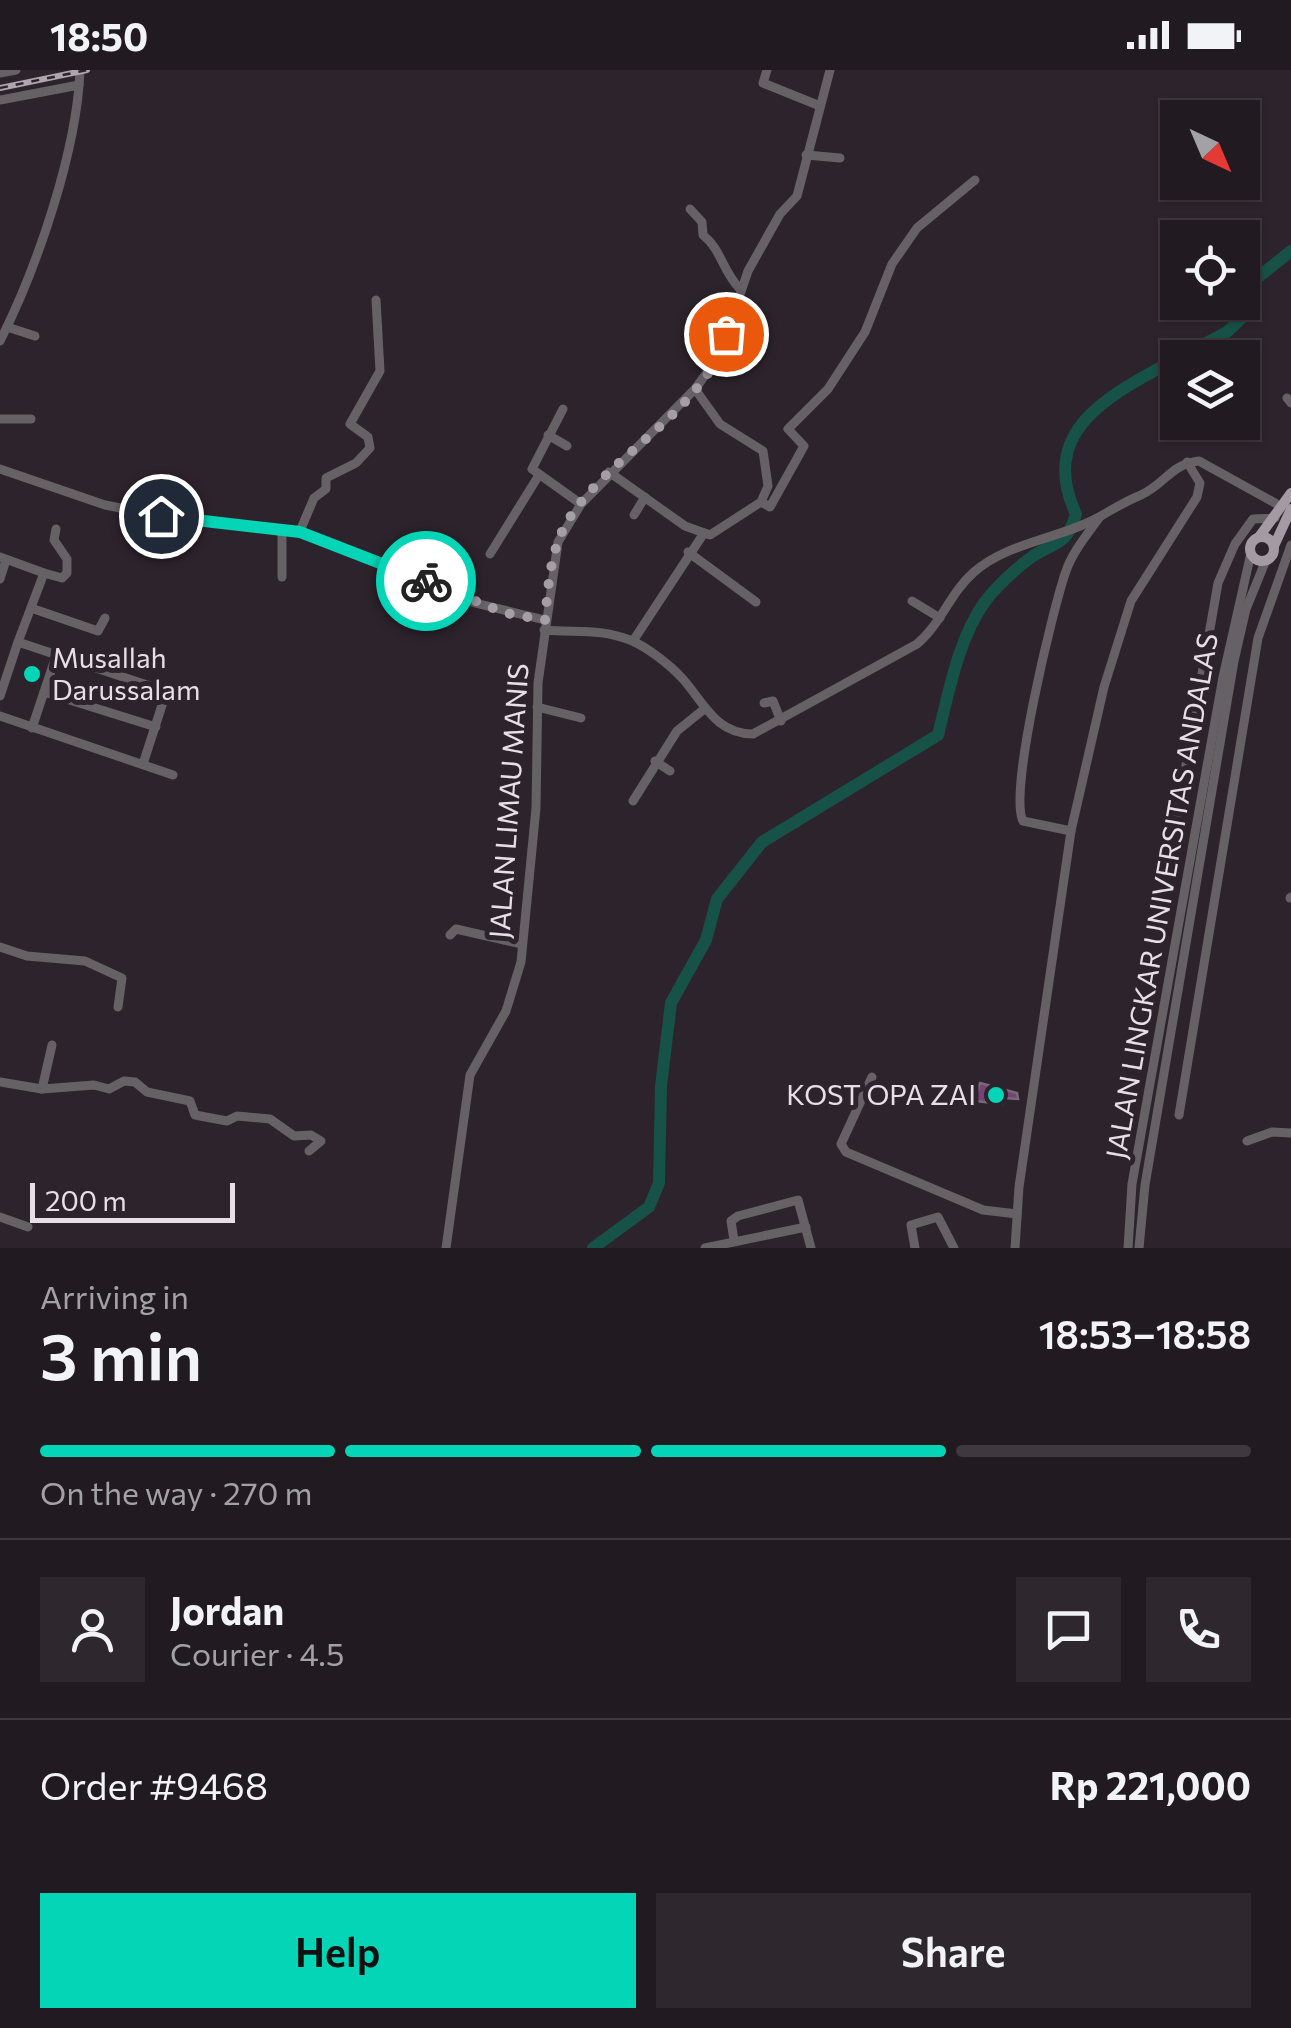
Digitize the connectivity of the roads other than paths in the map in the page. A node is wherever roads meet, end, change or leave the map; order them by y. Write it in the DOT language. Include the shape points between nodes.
graph roads {
  1 [pos="16,70"];
  2 [pos="80,70"];
  3 [pos="767,70"];
  4 [pos="830,70"];
  5 [pos="0,74"];
  6 [pos="80,85"];
  7 [pos="0,100"];
  8 [pos="820,106"];
  9 [pos="806,155"];
  10 [pos="840,158"];
  11 [pos="975,180"];
  12 [pos="690,210"];
  13 [pos="740,289"];
  14 [pos="376,300"];
  15 [pos="7,327"];
  16 [pos="35,336"];
  17 [pos="0,341"];
  18 [pos="694,389"];
  19 [pos="563,409"];
  20 [pos="0,420"];
  21 [pos="31,420"];
  22 [pos="548,434"];
  23 [pos="566,446"];
  24 [pos="1187,462"];
  25 [pos="0,469"];
  26 [pos="609,472"];
  27 [pos="539,475"];
  28 [pos="1291,492"];
  29 [pos="645,498"];
  30 [pos="762,502"];
  31 [pos="1275,503"];
  32 [pos="581,504"];
  33 [pos="1291,509"];
  34 [pos="634,515"];
  35 [pos="1096,517"];
  36 [pos="1283,524"];
  37 [pos="56,529"];
  38 [pos="282,530"];
  39 [pos="300,532"];
  40 [pos="704,533"];
  41 [pos="1259,538"];
  42 [pos="1291,544"];
  43 [pos="1274,546"];
  44 [pos="688,552"];
  45 [pos="1251,553"];
  46 [pos="490,554"];
  47 [pos="3,558"];
  48 [pos="1266,560"];
  49 [pos="44,573"];
  50 [pos="282,577"];
  51 [pos="0,578"];
  52 [pos="912,601"];
  53 [pos="756,602"];
  54 [pos="31,608"];
  55 [pos="105,618"];
  56 [pos="940,618"];
  57 [pos="545,625"];
  58 [pos="633,641"];
  59 [pos="18,642"];
  60 [pos="56,656"];
  61 [pos="44,692"];
  62 [pos="0,696"];
  63 [pos="764,703"];
  64 [pos="700,706"];
  65 [pos="537,707"];
  66 [pos="0,716"];
  67 [pos="581,718"];
  68 [pos="780,721"];
  69 [pos="156,727"];
  70 [pos="32,728"];
  71 [pos="655,760"];
  72 [pos="142,764"];
  73 [pos="670,772"];
  74 [pos="173,775"];
  75 [pos="633,801"];
  76 [pos="1071,832"];
  77 [pos="1166,879"];
  78 [pos="450,935"];
  79 [pos="522,944"];
  80 [pos="0,947"];
  81 [pos="118,1007"];
  82 [pos="52,1045"];
  83 [pos="872,1078"];
  84 [pos="0,1082"];
  85 [pos="42,1089"];
  86 [pos="1178,1114"];
  87 [pos="1291,1133"];
  88 [pos="1247,1141"];
  89 [pos="309,1152"];
  90 [pos="1017,1214"];
  91 [pos="0,1218"];
  92 [pos="28,1227"];
  93 [pos="806,1227"];
  94 [pos="734,1240"];
  95 [pos="446,1248"];
  96 [pos="705,1248"];
  97 [pos="811,1248"];
  98 [pos="916,1248"];
  99 [pos="954,1248"];
  100 [pos="1015,1248"];
  101 [pos="1128,1248"];
  102 [pos="1139,1248"];
  1 -- 5 [label="street"];
  2 -- 6 [label="street"];
  3 -- 8 [label="street" via="763,83"];
  4 -- 8 [label="street, JALAN LIMAU MANIS"];
  6 -- 7 [label="street"];
  6 -- 15 [label="street" via="50,214"];
  8 -- 9 [label="street, JALAN LIMAU MANIS"];
  9 -- 10 [label="street"];
  9 -- 13 [label="street, JALAN LIMAU MANIS" via="797,196 780,214"];
  11 -- 30 [label="street" via="917,228 892,264 865,332 818,403 788,429 804,446 801,457 770,506"];
  12 -- 13 [label="street"];
  13 -- 18 [label="street, JALAN LIMAU MANIS" via="718,356"];
  14 -- 39 [label="street" via="380,372 350,424 368,437 370,448 347,470 326,478"];
  15 -- 16 [label="street"];
  15 -- 17 [label="street"];
  18 -- 26 [label="street, JALAN LIMAU MANIS"];
  18 -- 30 [label="street" via="720,424 763,451 768,486"];
  19 -- 22 [label="street"];
  20 -- 21 [label="street"];
  22 -- 23 [label="street"];
  22 -- 27 [label="street" via="532,466"];
  24 -- 31 [label="street" via="1209,464"];
  24 -- 35 [label="street" via="1148,492"];
  24 -- 76 [label="street" via="1196,472 1198,496 1131,601 1114,646"];
  25 -- 38 [label="street" via="105,504"];
  26 -- 29 [label="street"];
  26 -- 32 [label="street, JALAN LIMAU MANIS"];
  27 -- 32 [label="street"];
  27 -- 46 [label="street"];
  28 -- 36 [label="main road"];
  29 -- 34 [label="street"];
  29 -- 40 [label="street"];
  30 -- 40 [label="street" via="715,536"];
  32 -- 57 [label="street, JALAN LIMAU MANIS" via="558,542"];
  33 -- 36 [label="main road"];
  35 -- 56 [label="street" via="977,569"];
  35 -- 76 [label="street" via="1066,570 1034,696 1019,812 1023,821"];
  36 -- 41 [label="main road"];
  36 -- 43 [label="main road"];
  36 -- 77 [label="street" via="1253,519 1218,583"];
  37 -- 49 [label="street" via="67,573"];
  38 -- 39 [label="street"];
  38 -- 50 [label="street"];
  39 -- 57 [label="street"];
  40 -- 44 [label="street"];
  41 -- 43 [label="main road"];
  41 -- 45 [label="main road"];
  42 -- 86 [label="street" via="1258,638"];
  43 -- 48 [label="main road"];
  44 -- 53 [label="street"];
  44 -- 58 [label="street"];
  45 -- 48 [label="main road"];
  45 -- 101 [label="street, JALAN LINGKAR UNIVERSITAS ANDALAS" via="1132,1184"];
  47 -- 49 [label="street"];
  47 -- 51 [label="street"];
  48 -- 102 [label="street, JALAN LINGKAR UNIVERSITAS ANDALAS" via="1234,661"];
  49 -- 54 [label="street"];
  52 -- 56 [label="street"];
  54 -- 55 [label="street" via="98,631"];
  54 -- 59 [label="street"];
  56 -- 68 [label="street" via="894,660"];
  57 -- 58 [label="street"];
  57 -- 65 [label="street, JALAN LIMAU MANIS"];
  58 -- 64 [label="street" via="680,676"];
  59 -- 60 [label="street"];
  59 -- 62 [label="street"];
  60 -- 61 [label="street"];
  60 -- 69 [label="street" via="162,690"];
  61 -- 69 [label="street"];
  61 -- 70 [label="street"];
  63 -- 68 [label="street" via="774,701"];
  64 -- 68 [label="street" via="746,734"];
  64 -- 71 [label="street"];
  65 -- 67 [label="street"];
  65 -- 79 [label="street, JALAN LIMAU MANIS" via="536,808"];
  66 -- 70 [label="street"];
  69 -- 72 [label="street"];
  70 -- 72 [label="street"];
  71 -- 73 [label="street"];
  71 -- 75 [label="street"];
  72 -- 74 [label="street"];
  76 -- 90 [label="street"];
  78 -- 79 [label="street" via="456,929"];
  79 -- 95 [label="street, JALAN LIMAU MANIS" via="511,999 470,1074"];
  80 -- 81 [label="street" via="85,961 122,978"];
  82 -- 85 [label="street"];
  83 -- 90 [label="street" via="841,1144 846,1152 983,1210"];
  84 -- 85 [label="street"];
  85 -- 89 [label="street" via="109,1090 134,1082 146,1092 190,1101 195,1115 270,1118 294,1136 320,1142"];
  87 -- 88 [label="street"];
  90 -- 100 [label="street"];
  91 -- 92 [label="street"];
  93 -- 94 [label="street"];
  93 -- 94 [label="street" via="795,1200 732,1219"];
  93 -- 97 [label="street"];
  94 -- 96 [label="street"];
  98 -- 99 [label="street" via="911,1226 938,1218"];
}
